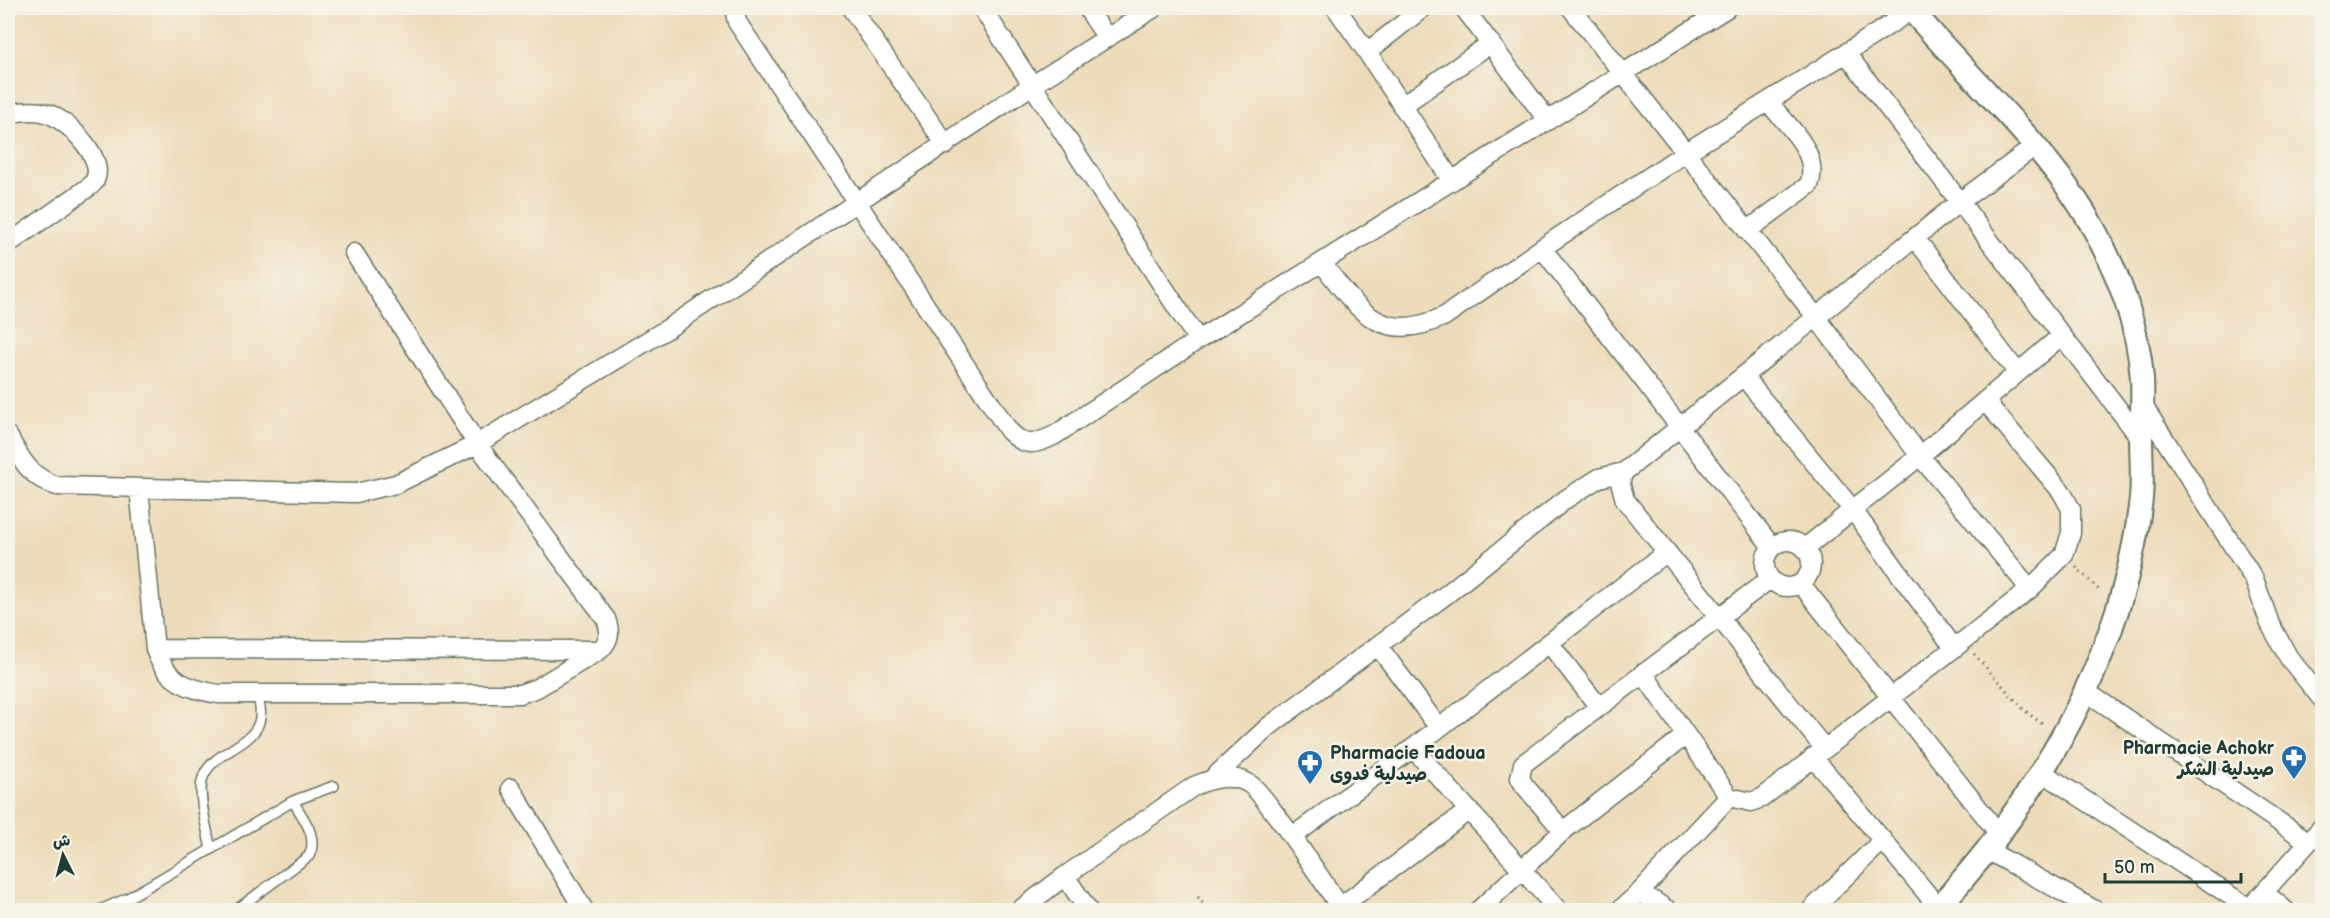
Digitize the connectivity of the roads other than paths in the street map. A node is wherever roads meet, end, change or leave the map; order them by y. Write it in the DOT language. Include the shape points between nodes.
graph roads {
  1 [pos="734,8"];
  2 [pos="851,8"];
  3 [pos="982,8"];
  4 [pos="1087,8"];
  5 [pos="1154,8"];
  6 [pos="1336,8"];
  7 [pos="1423,8"];
  8 [pos="1464,8"];
  9 [pos="1571,8"];
  10 [pos="1727,8"];
  11 [pos="1911,9"];
  12 [pos="1107,38"];
  13 [pos="1491,43"];
  14 [pos="1366,52"];
  15 [pos="1846,53"];
  16 [pos="1622,75"];
  17 [pos="1031,86"];
  18 [pos="1768,102"];
  19 [pos="1402,106"];
  20 [pos="8,114"];
  21 [pos="1548,121"];
  22 [pos="946,145"];
  23 [pos="2034,147"];
  24 [pos="1685,153"];
  25 [pos="1452,181"];
  26 [pos="858,203"];
  27 [pos="1958,203"];
  28 [pos="1747,231"];
  29 [pos="1915,238"];
  30 [pos="8,244"];
  31 [pos="1542,248"];
  32 [pos="354,253"];
  33 [pos="1322,263"];
  34 [pos="1817,318"];
  35 [pos="2061,336"];
  36 [pos="1198,340"];
  37 [pos="2017,372"];
  38 [pos="1744,376"];
  39 [pos="1985,401"];
  40 [pos="2142,404"];
  41 [pos="1678,429"];
  42 [pos="8,436"];
  43 [pos="2142,439"];
  44 [pos="477,444"];
  45 [pos="1920,456"];
  46 [pos="1624,472"];
  47 [pos="139,488"];
  48 [pos="1852,509"];
  49 [pos="1772,547"];
  50 [pos="1805,548"];
  51 [pos="1667,552"];
  52 [pos="1770,579"];
  53 [pos="1801,584"];
  54 [pos="2030,589"];
  55 [pos="1718,615"];
  56 [pos="1549,643"];
  57 [pos="1958,645"];
  58 [pos="1378,646"];
  59 [pos="154,649"];
  60 [pos="600,650"];
  61 [pos="1643,673"];
  62 [pos="2085,691"];
  63 [pos="257,695"];
  64 [pos="1892,697"];
  65 [pos="2322,699"];
  66 [pos="1599,707"];
  67 [pos="1439,728"];
  68 [pos="1686,735"];
  69 [pos="1413,748"];
  70 [pos="1818,752"];
  71 [pos="2042,772"];
  72 [pos="1212,779"];
  73 [pos="334,786"];
  74 [pos="510,788"];
  75 [pos="1729,797"];
  76 [pos="292,801"];
  77 [pos="1468,811"];
  78 [pos="2322,827"];
  79 [pos="1563,831"];
  80 [pos="1293,837"];
  81 [pos="1883,840"];
  82 [pos="1993,842"];
  83 [pos="2308,842"];
  84 [pos="211,850"];
  85 [pos="1522,872"];
  86 [pos="1065,876"];
  87 [pos="1640,892"];
  88 [pos="2264,892"];
  89 [pos="1031,907"];
  90 [pos="1341,909"];
  91 [pos="1938,909"];
  92 [pos="2249,909"];
  93 [pos="100,910"];
  94 [pos="236,910"];
  95 [pos="584,910"];
  96 [pos="1088,910"];
  97 [pos="1479,910"];
  98 [pos="1557,910"];
  99 [pos="1620,910"];
  100 [pos="1668,910"];
  101 [pos="1811,910"];
  102 [pos="2095,910"];
  103 [pos="2285,910"];
  1 -- 26 [label="street" via="737,22"];
  2 -- 22 [label="street"];
  3 -- 17 [label="street"];
  4 -- 12 [label="street"];
  5 -- 12 [label="street"];
  6 -- 14 [label="street"];
  7 -- 14 [label="street"];
  8 -- 13 [label="street"];
  9 -- 16 [label="street"];
  10 -- 16 [label="street"];
  11 -- 15 [label="street"];
  11 -- 23 [label="street"];
  12 -- 17 [label="street"];
  13 -- 19 [label="street"];
  13 -- 21 [label="street"];
  14 -- 19 [label="street"];
  15 -- 18 [label="street"];
  15 -- 27 [label="street"];
  16 -- 21 [label="street"];
  16 -- 24 [label="street"];
  17 -- 22 [label="street"];
  17 -- 36 [label="street"];
  18 -- 24 [label="street"];
  18 -- 28 [label="street" via="1808,152 1813,174 1809,185"];
  19 -- 25 [label="street"];
  20 -- 30 [label="street" via="34,111 60,119 80,138 98,172 89,188"];
  21 -- 25 [label="street"];
  22 -- 26 [label="street"];
  23 -- 27 [label="street"];
  23 -- 40 [label="street" via="2094,230 2121,287 2142,377"];
  24 -- 28 [label="street"];
  24 -- 31 [label="street"];
  25 -- 33 [label="street"];
  26 -- 36 [label="street" via="1020,442 1029,444 1055,435"];
  26 -- 44 [label="street" via="667,329"];
  27 -- 29 [label="street"];
  27 -- 35 [label="street"];
  28 -- 34 [label="street"];
  29 -- 34 [label="street"];
  29 -- 37 [label="street"];
  31 -- 33 [label="street" via="1444,316 1427,325 1405,328 1388,327 1369,317"];
  31 -- 41 [label="street"];
  32 -- 44 [label="street"];
  33 -- 36 [label="street"];
  34 -- 38 [label="street"];
  34 -- 45 [label="street"];
  35 -- 37 [label="street"];
  35 -- 43 [label="street"];
  37 -- 39 [label="street"];
  38 -- 41 [label="street"];
  38 -- 48 [label="street"];
  39 -- 45 [label="street"];
  39 -- 54 [label="street" via="2061,491 2071,509 2071,533 2064,555"];
  40 -- 43 [label="street"];
  40 -- 65 [label="street" via="2254,579 2270,624 2289,658"];
  41 -- 46 [label="street"];
  41 -- 49 [label="street"];
  42 -- 47 [label="street" via="29,471 41,481 57,486"];
  43 -- 62 [label="street" via="2141,496 2129,573 2105,648"];
  44 -- 47 [label="street" via="396,484 356,493"];
  44 -- 60 [label="street" via="606,619 610,630 608,642"];
  45 -- 48 [label="street"];
  45 -- 54 [label="street"];
  46 -- 51 [label="street" via="1620,482 1625,500"];
  46 -- 58 [label="street" via="1599,478 1566,499"];
  47 -- 59 [label="street"];
  48 -- 50 [label="street"];
  48 -- 57 [label="street"];
  49 -- 50 [label="street" via="1794,542"];
  49 -- 52 [label="street" via="1764,562"];
  50 -- 53 [label="street" via="1811,567"];
  51 -- 55 [label="street"];
  51 -- 56 [label="street"];
  52 -- 53 [label="street" via="1784,587"];
  52 -- 55 [label="street"];
  53 -- 64 [label="street"];
  54 -- 57 [label="street"];
  55 -- 61 [label="street"];
  55 -- 70 [label="street"];
  56 -- 66 [label="street"];
  56 -- 67 [label="street"];
  57 -- 64 [label="street"];
  58 -- 67 [label="street"];
  58 -- 72 [label="street" via="1268,727"];
  59 -- 60 [label="street"];
  59 -- 63 [label="street" via="161,667 178,682 197,691"];
  60 -- 63 [label="street" via="520,694"];
  61 -- 66 [label="street"];
  61 -- 68 [label="street"];
  62 -- 71 [label="street"];
  62 -- 83 [label="street"];
  63 -- 84 [label="lane" via="261,706 255,730 205,772 201,782"];
  64 -- 70 [label="street"];
  64 -- 82 [label="street"];
  66 -- 79 [label="street" via="1523,764 1521,770 1524,785"];
  67 -- 69 [label="street"];
  68 -- 75 [label="street"];
  68 -- 79 [label="street"];
  69 -- 77 [label="street"];
  69 -- 80 [label="street"];
  70 -- 75 [label="street" via="1762,798 1751,802"];
  70 -- 81 [label="street"];
  71 -- 82 [label="street"];
  71 -- 92 [label="street"];
  72 -- 80 [label="street" via="1233,778 1248,783"];
  72 -- 86 [label="street" via="1194,786"];
  73 -- 76 [label="lane"];
  74 -- 95 [label="street"];
  75 -- 87 [label="street"];
  76 -- 84 [label="lane"];
  76 -- 94 [label="lane" via="310,831 309,856"];
  77 -- 85 [label="street"];
  77 -- 90 [label="street"];
  78 -- 83 [label="street"];
  79 -- 85 [label="street"];
  80 -- 90 [label="street"];
  81 -- 91 [label="street"];
  81 -- 101 [label="street"];
  82 -- 91 [label="street"];
  82 -- 102 [label="street"];
  83 -- 88 [label="street"];
  84 -- 93 [label="lane"];
  85 -- 97 [label="street"];
  85 -- 98 [label="street"];
  86 -- 89 [label="street"];
  86 -- 96 [label="street"];
  87 -- 99 [label="street"];
  87 -- 100 [label="street"];
  88 -- 92 [label="street"];
  88 -- 103 [label="street"];
}
